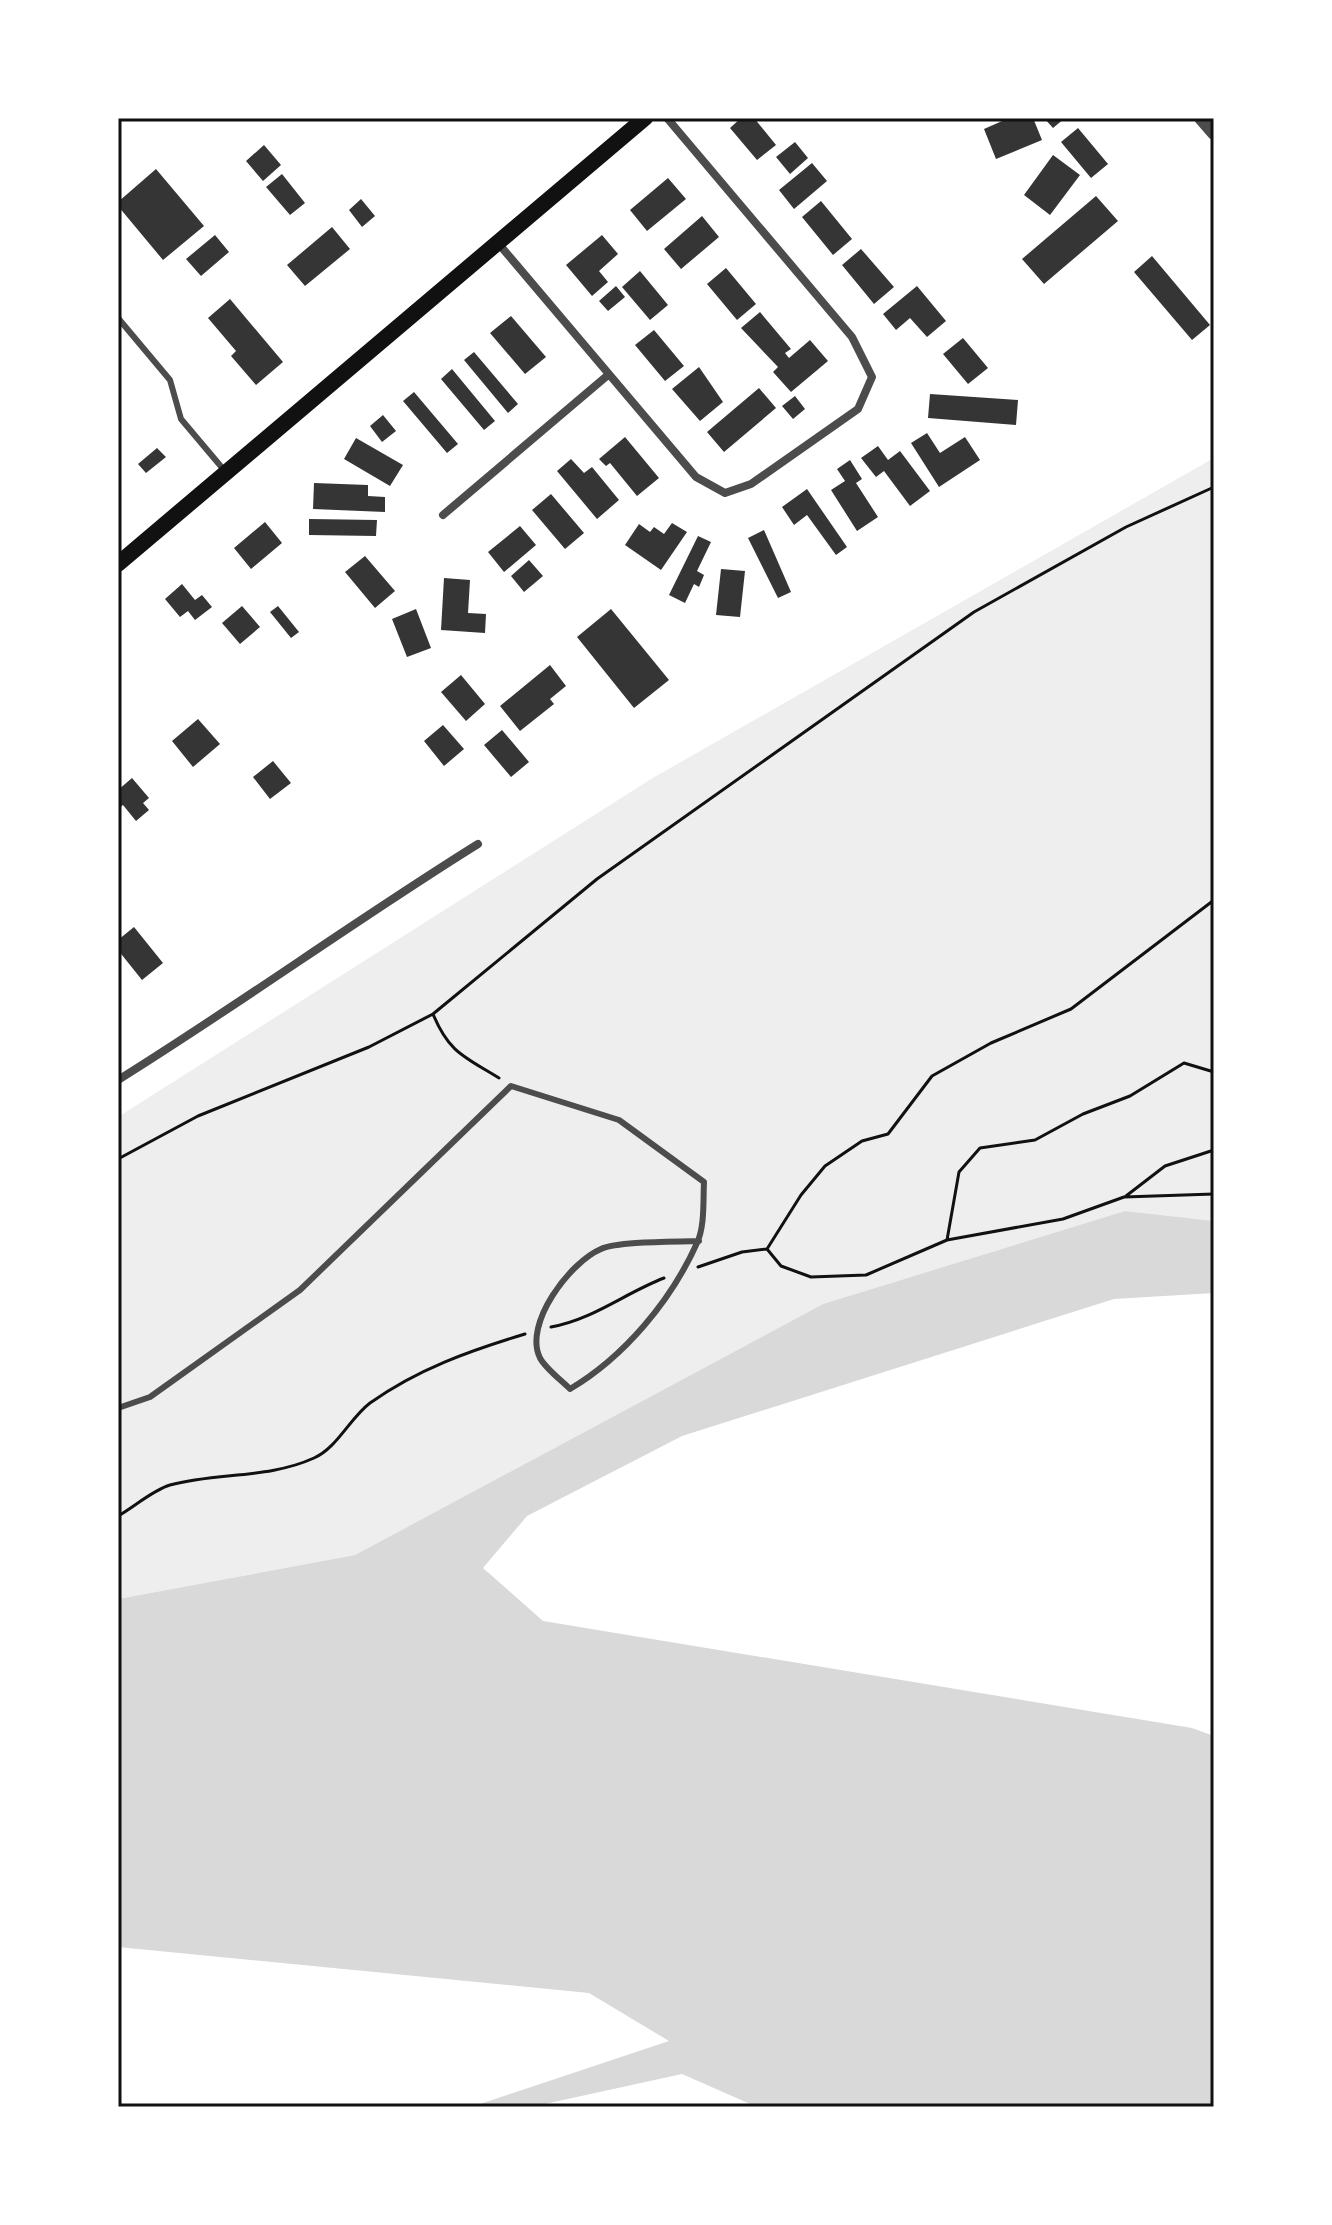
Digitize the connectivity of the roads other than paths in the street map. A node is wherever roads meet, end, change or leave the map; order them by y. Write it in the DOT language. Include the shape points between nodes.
graph roads {
  1 [pos="645,118"];
  2 [pos="667,118"];
  3 [pos="1201,118"];
  4 [pos="1214,133"];
  5 [pos="498,243"];
  6 [pos="118,318"];
  7 [pos="608,375"];
  8 [pos="226,473"];
  9 [pos="443,515"];
  10 [pos="118,564"];
  11 [pos="478,844"];
  12 [pos="118,1080"];
  13 [pos="699,1241"];
  14 [pos="118,1408"];
  1 -- 5 [label="main road"];
  2 -- 7 [label="street" via="852,337 872,377 858,409 751,484 725,493 696,477"];
  3 -- 4 [label="street"];
  5 -- 7 [label="street"];
  5 -- 8 [label="main road"];
  6 -- 8 [label="lane" via="170,380 181,419"];
  7 -- 9 [label="street"];
  8 -- 10 [label="main road"];
  11 -- 12 [label="street"];
  13 -- 13 [label="lane" via="601,1248 572,1270 546,1306 535,1331 540,1358 570,1389 600,1371 664,1299"];
  13 -- 14 [label="lane" via="704,1182 619,1120 511,1086 300,1290 150,1397"];
}
